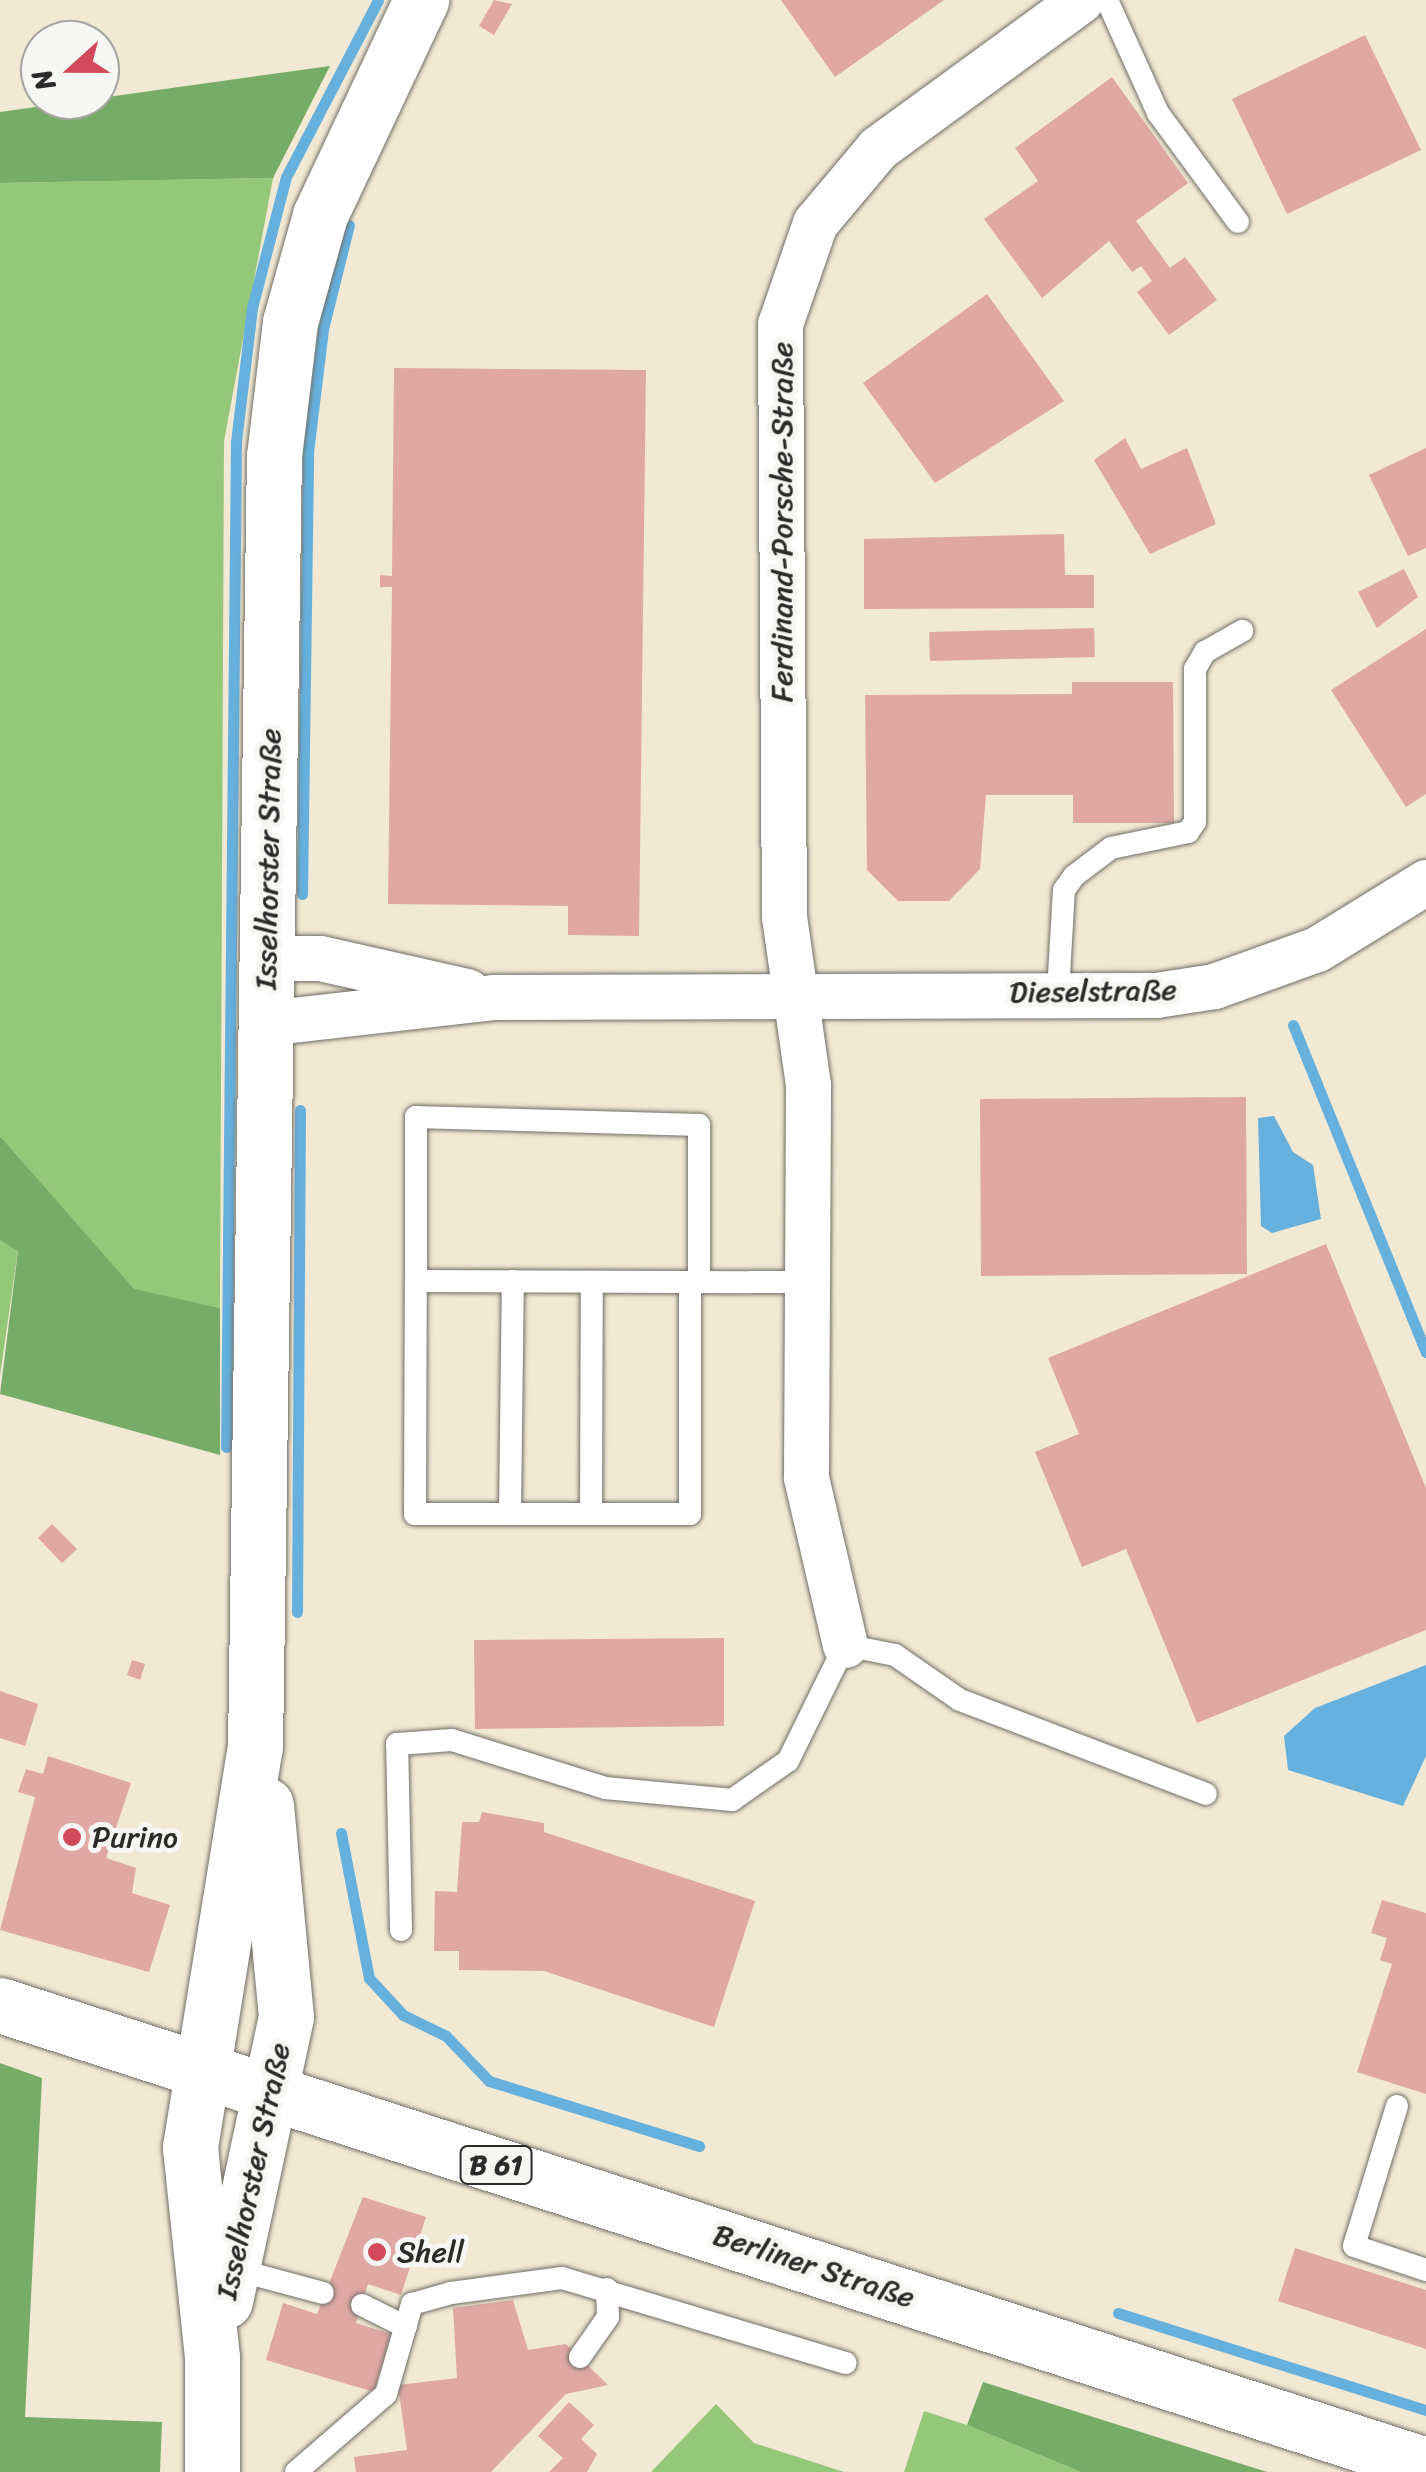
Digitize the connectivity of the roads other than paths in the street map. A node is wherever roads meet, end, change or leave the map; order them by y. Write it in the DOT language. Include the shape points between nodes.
graph roads {
  1 [pos="421,0"];
  2 [pos="1081,0"];
  3 [pos="1108,0"];
  4 [pos="1238,222"];
  5 [pos="1242,632"];
  6 [pos="1426,882"];
  7 [pos="267,958"];
  8 [pos="1058,993"];
  9 [pos="795,996"];
  10 [pos="493,997"];
  11 [pos="266,1023"];
  12 [pos="416,1281"];
  13 [pos="513,1281"];
  14 [pos="592,1282"];
  15 [pos="694,1282"];
  16 [pos="808,1282"];
  17 [pos="510,1514"];
  18 [pos="592,1514"];
  19 [pos="845,1645"];
  20 [pos="255,1747"];
  21 [pos="1206,1794"];
  22 [pos="402,1930"];
  23 [pos="0,2005"];
  24 [pos="200,2073"];
  25 [pos="274,2095"];
  26 [pos="1397,2106"];
  27 [pos="217,2265"];
  28 [pos="1426,2270"];
  29 [pos="607,2289"];
  30 [pos="324,2293"];
  31 [pos="362,2304"];
  32 [pos="406,2327"];
  33 [pos="580,2357"];
  34 [pos="846,2363"];
  35 [pos="1426,2465"];
  36 [pos="212,2472"];
  37 [pos="296,2472"];
  1 -- 7 [label="street, Isselhorster Straße" via="320,215 290,322 274,456"];
  2 -- 9 [label="street, Ferdinand-Porsche-Straße" via="878,148 815,223 785,308 784,917"];
  3 -- 4 [label="lane" via="1158,113"];
  5 -- 8 [label="lane" via="1205,652 1195,669 1195,822 1188,832 1111,848 1074,876 1064,890"];
  6 -- 8 [label="street, Dieselstraße" via="1317,949 1214,986"];
  7 -- 10 [label="street, Dieselstraße" via="320,958"];
  7 -- 11 [label="street, Isselhorster Straße"];
  8 -- 9 [label="street, Dieselstraße"];
  9 -- 10 [label="street, Dieselstraße"];
  9 -- 16 [label="street" via="808,1085"];
  10 -- 11 [label="street, Dieselstraße"];
  11 -- 20 [label="street, Isselhorster Straße"];
  12 -- 13 [label="lane"];
  12 -- 15 [label="lane" via="416,1117 699,1124"];
  12 -- 17 [label="lane" via="415,1514"];
  13 -- 14 [label="lane"];
  13 -- 17 [label="lane"];
  14 -- 15 [label="lane"];
  14 -- 18 [label="lane"];
  15 -- 16 [label="lane"];
  15 -- 18 [label="lane" via="690,1514"];
  16 -- 19 [label="street" via="806,1478"];
  17 -- 18 [label="lane"];
  19 -- 21 [label="lane" via="895,1655 960,1700"];
  19 -- 22 [label="lane" via="788,1761 732,1800 605,1788 452,1740 397,1744"];
  20 -- 24 [label="street, Isselhorster Straße"];
  20 -- 25 [label="street, Isselhorster Straße" via="282,1929 286,2017"];
  23 -- 24 [label="street, B 61"];
  24 -- 25 [label="street, Berliner Straße / B 61"];
  24 -- 27 [label="street, Isselhorster Straße" via="190,2147"];
  25 -- 27 [label="street, Isselhorster Straße"];
  25 -- 35 [label="street, Berliner Straße / B 61"];
  26 -- 28 [label="lane" via="1354,2246"];
  27 -- 30 [label="lane"];
  27 -- 36 [label="street, Isselhorster Straße"];
  29 -- 32 [label="lane" via="562,2278 451,2293 412,2304"];
  29 -- 33 [label="lane" via="608,2317"];
  29 -- 34 [label="lane"];
  31 -- 32 [label="lane"];
  32 -- 37 [label="lane" via="386,2394"];
}
